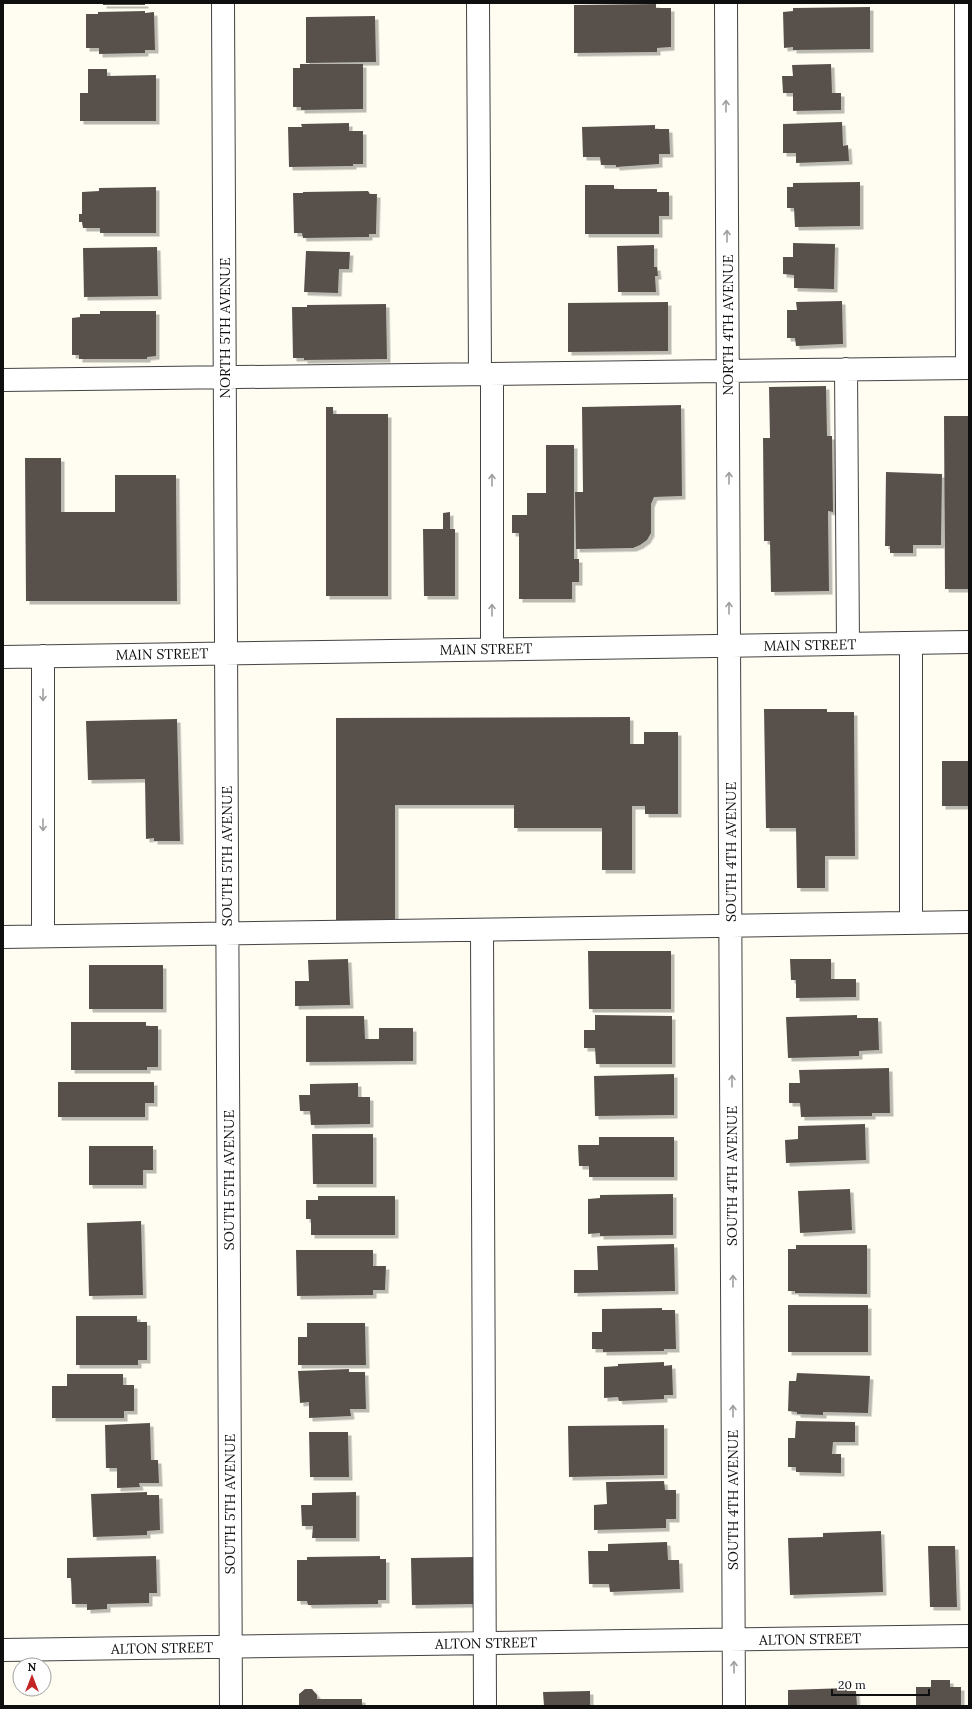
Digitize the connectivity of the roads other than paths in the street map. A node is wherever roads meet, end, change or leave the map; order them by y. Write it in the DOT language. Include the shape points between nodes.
graph roads {
  1 [pos="223,3"];
  2 [pos="478,3"];
  3 [pos="726,3"];
  4 [pos="966,3"];
  5 [pos="968,368"];
  6 [pos="846,370"];
  7 [pos="728,371"];
  8 [pos="486,374"];
  9 [pos="225,378"];
  10 [pos="3,380"];
  11 [pos="969,642"];
  12 [pos="911,643"];
  13 [pos="848,644"];
  14 [pos="730,647"];
  15 [pos="492,649"];
  16 [pos="226,654"];
  17 [pos="43,656"];
  18 [pos="3,657"];
  19 [pos="969,922"];
  20 [pos="911,923"];
  21 [pos="731,926"];
  22 [pos="482,930"];
  23 [pos="227,933"];
  24 [pos="43,936"];
  25 [pos="3,937"];
  26 [pos="969,1636"];
  27 [pos="734,1640"];
  28 [pos="485,1643"];
  29 [pos="231,1647"];
  30 [pos="3,1650"];
  31 [pos="231,1706"];
  32 [pos="485,1706"];
  33 [pos="734,1706"];
  1 -- 9 [label="street, NORTH 5TH AVENUE"];
  2 -- 8 [label="street"];
  7 -- 3 [label="street, NORTH 4TH AVENUE, one-way"];
  4 -- 5 [label="street"];
  5 -- 6 [label="street"];
  6 -- 7 [label="street"];
  6 -- 13 [label="street"];
  7 -- 8 [label="street"];
  14 -- 7 [label="street, NORTH 4TH AVENUE, one-way"];
  8 -- 9 [label="street"];
  15 -- 8 [label="street, one-way"];
  9 -- 10 [label="street"];
  9 -- 16 [label="street, NORTH 5TH AVENUE"];
  11 -- 12 [label="street, MAIN STREET"];
  12 -- 13 [label="street, MAIN STREET"];
  12 -- 20 [label="street"];
  13 -- 14 [label="street, MAIN STREET"];
  14 -- 15 [label="street, MAIN STREET"];
  14 -- 21 [label="street, SOUTH 4TH AVENUE"];
  15 -- 16 [label="street, MAIN STREET"];
  16 -- 17 [label="street, MAIN STREET"];
  16 -- 23 [label="street, SOUTH 5TH AVENUE"];
  17 -- 18 [label="street, MAIN STREET"];
  17 -- 24 [label="street, one-way"];
  19 -- 20 [label="street"];
  20 -- 21 [label="street"];
  21 -- 22 [label="street"];
  27 -- 21 [label="street, SOUTH 4TH AVENUE, one-way"];
  22 -- 23 [label="street"];
  22 -- 28 [label="street"];
  23 -- 24 [label="street"];
  23 -- 29 [label="street, SOUTH 5TH AVENUE"];
  24 -- 25 [label="street"];
  26 -- 27 [label="street, ALTON STREET"];
  27 -- 28 [label="street, ALTON STREET"];
  33 -- 27 [label="street, SOUTH 4TH AVENUE, one-way"];
  28 -- 29 [label="street, ALTON STREET"];
  28 -- 32 [label="street"];
  29 -- 30 [label="street, ALTON STREET"];
  29 -- 31 [label="street, SOUTH 5TH AVENUE"];
}
